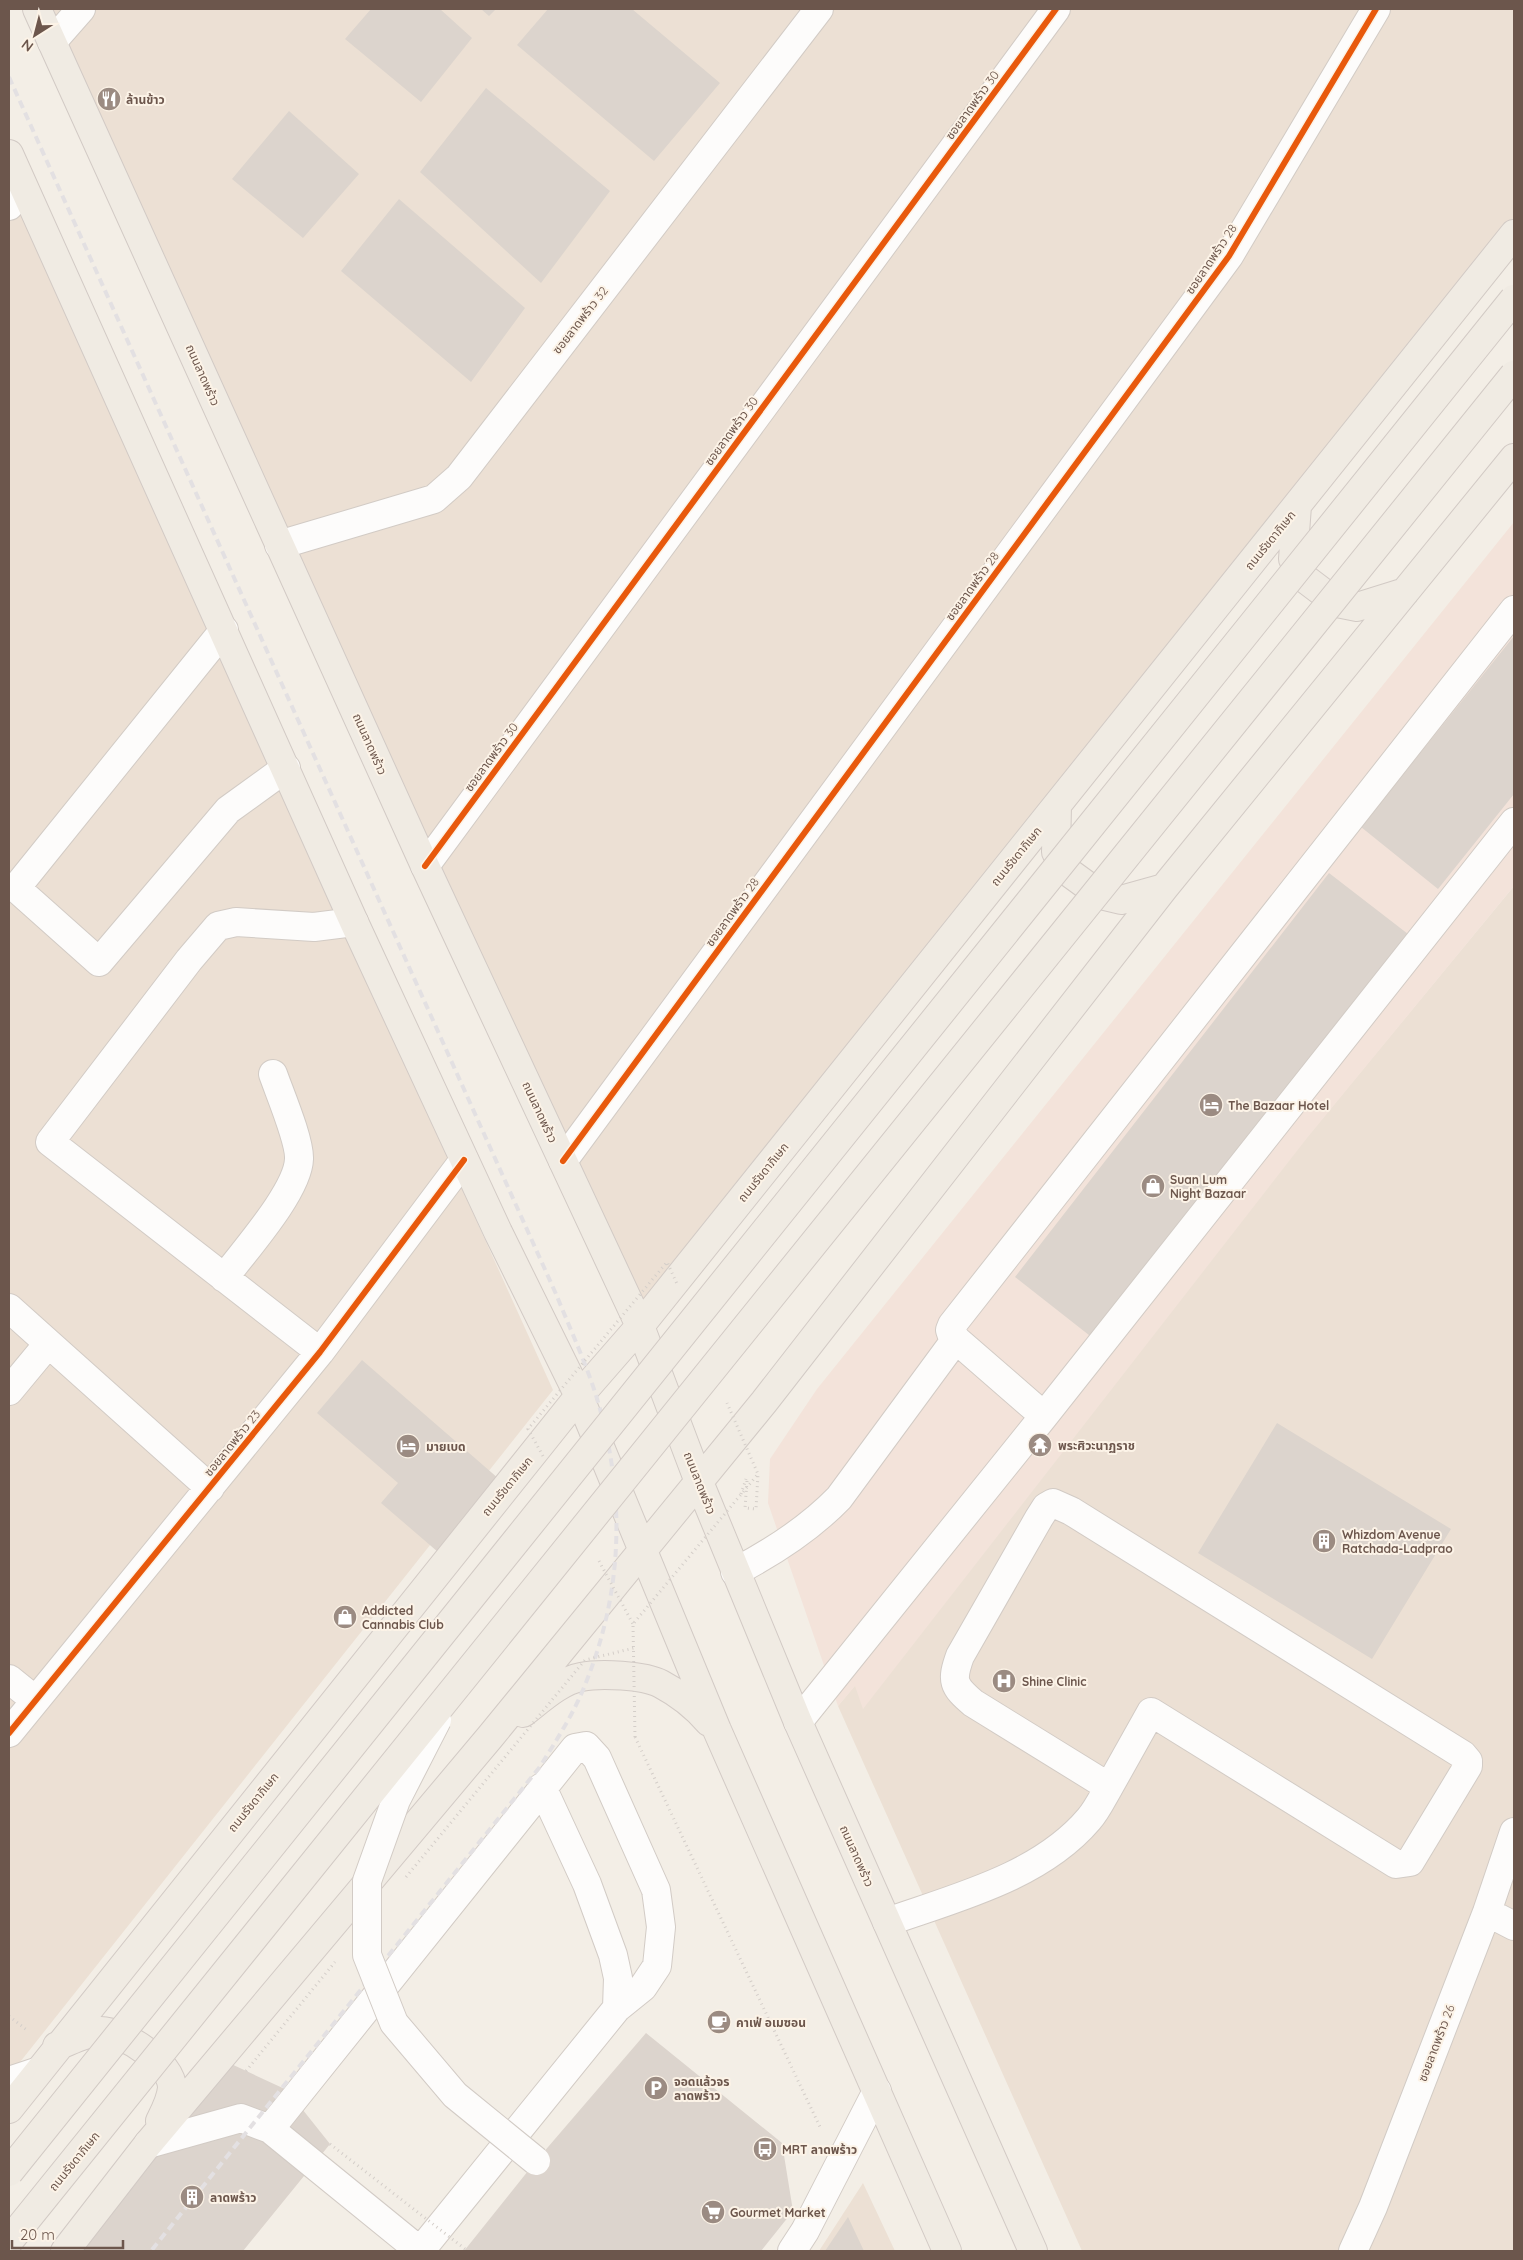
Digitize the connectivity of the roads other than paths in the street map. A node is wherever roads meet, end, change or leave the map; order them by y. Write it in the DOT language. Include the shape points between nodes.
graph roads {
  1 [pos="36,9"];
  2 [pos="80,9"];
  3 [pos="819,9"];
  4 [pos="1056,9"];
  5 [pos="1376,9"];
  6 [pos="52,42"];
  7 [pos="9,154"];
  8 [pos="16,196"];
  9 [pos="1514,234"];
  10 [pos="1514,299"];
  11 [pos="1514,375"];
  12 [pos="1514,458"];
  13 [pos="1297,506"];
  14 [pos="279,545"];
  15 [pos="1404,592"];
  16 [pos="1514,610"];
  17 [pos="224,630"];
  18 [pos="286,768"];
  19 [pos="1057,806"];
  20 [pos="1514,822"];
  21 [pos="425,866"];
  22 [pos="1164,888"];
  23 [pos="354,922"];
  24 [pos="273,1074"];
  25 [pos="464,1160"];
  26 [pos="563,1161"];
  27 [pos="224,1278"];
  28 [pos="9,1308"];
  29 [pos="640,1326"];
  30 [pos="956,1339"];
  31 [pos="48,1344"];
  32 [pos="320,1352"];
  33 [pos="9,1391"];
  34 [pos="579,1396"];
  35 [pos="1044,1416"];
  36 [pos="699,1482"];
  37 [pos="210,1488"];
  38 [pos="643,1548"];
  39 [pos="735,1572"];
  40 [pos="9,1679"];
  41 [pos="35,1700"];
  42 [pos="447,1701"];
  43 [pos="798,1722"];
  44 [pos="717,1730"];
  45 [pos="9,1733"];
  46 [pos="490,1737"];
  47 [pos="542,1787"];
  48 [pos="1109,1787"];
  49 [pos="1514,1832"];
  50 [pos="1487,1912"];
  51 [pos="887,1922"];
  52 [pos="1514,1926"];
  53 [pos="618,2008"];
  54 [pos="57,2046"];
  55 [pos="36,2072"];
  56 [pos="9,2082"];
  57 [pos="877,2091"];
  58 [pos="9,2109"];
  59 [pos="270,2129"];
  60 [pos="148,2144"];
  61 [pos="536,2161"];
  62 [pos="9,2172"];
  63 [pos="9,2241"];
  64 [pos="65,2251"];
  65 [pos="420,2251"];
  66 [pos="792,2251"];
  67 [pos="947,2251"];
  68 [pos="1033,2251"];
  69 [pos="1353,2251"];
  1 -- 6 [label="main road, ถนนลาดพร้าว"];
  2 -- 6 [label="street"];
  3 -- 14 [label="street, ซอยลาดพร้าว 32" via="459,477 434,499"];
  4 -- 21 [label="street, ซอยลาดพร้าว 30"];
  5 -- 26 [label="street, ซอยลาดพร้าว 28" via="1229,256"];
  6 -- 14 [label="main road, ถนนลาดพร้าว"];
  7 -- 8 [label="main road"];
  8 -- 17 [label="main road"];
  9 -- 13 [label="main road, ถนนรัชดาภิเษก"];
  10 -- 62 [label="main road, bridge"];
  11 -- 42 [label="main road, ถนนรัชดาภิเษก, bridge"];
  12 -- 15 [label="main road"];
  13 -- 15 [label="main road" via="1293,559 1304,578 1337,603 1357,607"];
  13 -- 19 [label="main road, ถนนรัชดาภิเษก"];
  14 -- 21 [label="main road, ถนนลาดพร้าว"];
  15 -- 22 [label="main road"];
  16 -- 30 [label="street" via="960,1313 950,1330"];
  17 -- 18 [label="main road"];
  17 -- 18 [label="street" via="16,888 99,962 228,810"];
  18 -- 23 [label="main road"];
  19 -- 22 [label="main road" via="1056,852 1067,871 1100,896 1121,900"];
  19 -- 29 [label="main road, ถนนรัชดาภิเษก"];
  20 -- 35 [label="street"];
  21 -- 26 [label="main road, ถนนลาดพร้าว"];
  22 -- 36 [label="main road"];
  23 -- 25 [label="main road"];
  23 -- 27 [label="street" via="314,927 236,922 218,926 50,1142"];
  24 -- 27 [label="street" via="297,1145 297,1173 282,1200"];
  25 -- 32 [label="street, ซอยลาดพร้าว 23"];
  25 -- 34 [label="main road"];
  26 -- 29 [label="main road, ถนนลาดพร้าว"];
  27 -- 32 [label="street"];
  28 -- 31 [label="street"];
  29 -- 34 [label="main road, ถนนรัชดาภิเษก"];
  29 -- 36 [label="main road, ถนนลาดพร้าว"];
  30 -- 35 [label="street"];
  30 -- 39 [label="street" via="827,1511 774,1552"];
  31 -- 33 [label="street"];
  31 -- 37 [label="street"];
  32 -- 37 [label="street, ซอยลาดพร้าว 23"];
  34 -- 38 [label="main road"];
  34 -- 54 [label="main road, ถนนรัชดาภิเษก"];
  35 -- 43 [label="street"];
  36 -- 38 [label="main road"];
  36 -- 39 [label="main road, ถนนลาดพร้าว"];
  37 -- 41 [label="street, ซอยลาดพร้าว 23"];
  38 -- 44 [label="main road"];
  38 -- 46 [label="main road"];
  39 -- 43 [label="main road, ถนนลาดพร้าว"];
  40 -- 41 [label="street"];
  41 -- 45 [label="street, ซอยลาดพร้าว 23"];
  42 -- 61 [label="street, bridge" via="396,1800 367,1881 367,1955 394,2023 456,2095"];
  42 -- 63 [label="main road, ถนนรัชดาภิเษก, bridge"];
  43 -- 51 [label="main road, ถนนลาดพร้าว"];
  44 -- 46 [label="main road" via="691,1703 659,1683 617,1675 580,1677 553,1690"];
  44 -- 57 [label="main road"];
  46 -- 60 [label="main road"];
  47 -- 53 [label="street" via="588,1884 613,1955 618,1978"];
  47 -- 53 [label="street" via="575,1748 586,1746 597,1758 656,1890 661,1927 657,1966 644,1987"];
  47 -- 59 [label="street"];
  48 -- 48 [label="street" via="973,1703 954,1682 960,1656 1039,1518 1053,1503 1080,1516 1468,1761 1410,1862 1403,1864 1396,1864 1151,1712"];
  48 -- 51 [label="street" via="1080,1829 1041,1859 980,1889"];
  49 -- 50 [label="street, ซอยลาดพร้าว 26"];
  50 -- 52 [label="street"];
  50 -- 69 [label="street, ซอยลาดพร้าว 26"];
  51 -- 68 [label="main road, ถนนลาดพร้าว"];
  53 -- 65 [label="street"];
  54 -- 55 [label="main road, ถนนรัชดาภิเษก"];
  54 -- 60 [label="main road" via="100,2031 126,2036 168,2072 172,2087 167,2106"];
  55 -- 56 [label="street"];
  55 -- 58 [label="main road, ถนนรัชดาภิเษก"];
  57 -- 66 [label="street" via="805,2232"];
  57 -- 67 [label="main road"];
  59 -- 60 [label="street" via="241,2118"];
  59 -- 65 [label="street"];
  60 -- 64 [label="main road"];
}
